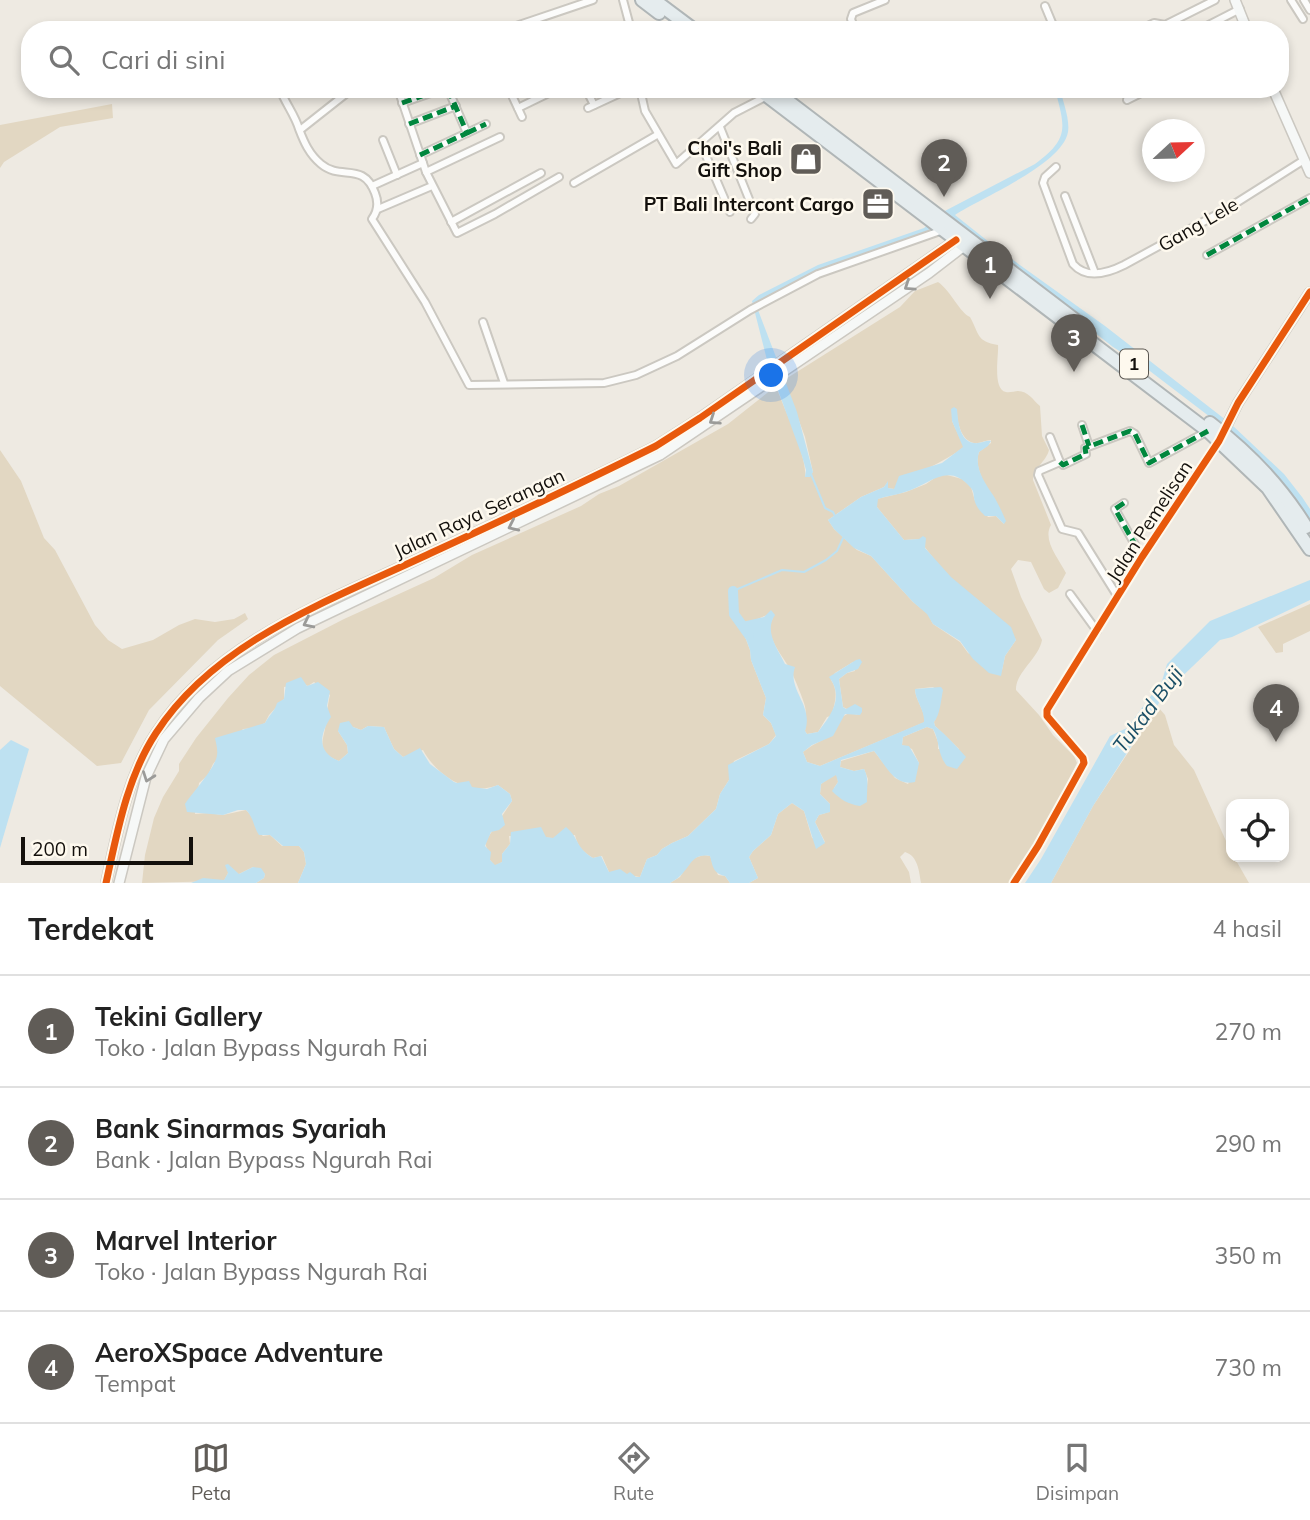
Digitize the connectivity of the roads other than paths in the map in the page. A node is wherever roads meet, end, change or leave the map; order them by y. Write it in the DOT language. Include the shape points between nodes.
graph roads {
  1 [pos="593,0"];
  2 [pos="623,0"];
  3 [pos="642,0"];
  4 [pos="654,0"];
  5 [pos="885,0"];
  6 [pos="1215,0"];
  7 [pos="1291,0"];
  8 [pos="1304,0"];
  9 [pos="1237,3"];
  10 [pos="1045,6"];
  11 [pos="1310,10"];
  12 [pos="1303,19"];
  13 [pos="531,21"];
  14 [pos="629,21"];
  15 [pos="675,21"];
  16 [pos="678,21"];
  17 [pos="852,21"];
  18 [pos="1051,21"];
  19 [pos="1173,21"];
  20 [pos="1212,21"];
  21 [pos="1244,21"];
  22 [pos="284,98"];
  23 [pos="341,98"];
  24 [pos="400,98"];
  25 [pos="416,98"];
  26 [pos="452,98"];
  27 [pos="513,98"];
  28 [pos="539,98"];
  29 [pos="588,98"];
  30 [pos="610,98"];
  31 [pos="642,98"];
  32 [pos="759,98"];
  33 [pos="779,98"];
  34 [pos="1131,98"];
  35 [pos="1277,98"];
  36 [pos="1127,100"];
  37 [pos="402,103"];
  38 [pos="456,106"];
  39 [pos="518,108"];
  40 [pos="523,117"];
  41 [pos="409,124"];
  42 [pos="486,124"];
  43 [pos="720,127"];
  44 [pos="300,130"];
  45 [pos="467,133"];
  46 [pos="657,135"];
  47 [pos="500,137"];
  48 [pos="383,140"];
  49 [pos="701,144"];
  50 [pos="420,155"];
  51 [pos="1304,160"];
  52 [pos="423,163"];
  53 [pos="1056,167"];
  54 [pos="426,172"];
  55 [pos="541,173"];
  56 [pos="1310,173"];
  57 [pos="397,175"];
  58 [pos="559,177"];
  59 [pos="574,183"];
  60 [pos="372,186"];
  61 [pos="432,186"];
  62 [pos="1065,196"];
  63 [pos="1310,198"];
  64 [pos="378,209"];
  65 [pos="730,212"];
  66 [pos="751,219"];
  67 [pos="451,222"];
  68 [pos="943,227"];
  69 [pos="960,243"];
  70 [pos="1207,256"];
  71 [pos="1091,273"];
  72 [pos="1021,284"];
  73 [pos="1310,292"];
  74 [pos="483,321"];
  75 [pos="505,383"];
  76 [pos="1082,425"];
  77 [pos="1208,431"];
  78 [pos="1222,434"];
  79 [pos="1050,437"];
  80 [pos="1089,446"];
  81 [pos="1060,462"];
  82 [pos="1124,503"];
  83 [pos="1310,534"];
  84 [pos="1310,549"];
  85 [pos="1142,557"];
  86 [pos="1070,594"];
  87 [pos="1118,597"];
  88 [pos="346,599"];
  89 [pos="1097,631"];
  90 [pos="106,883"];
  91 [pos="119,883"];
  92 [pos="1014,883"];
  1 -- 13 [label="street"];
  2 -- 14 [label="street"];
  3 -- 15 [label="highway"];
  4 -- 16 [label="highway"];
  5 -- 17 [label="street" via="853,13"];
  6 -- 19 [label="street"];
  7 -- 12 [label="street"];
  8 -- 11 [label="street"];
  9 -- 20 [label="street"];
  9 -- 21 [label="street"];
  10 -- 18 [label="street"];
  22 -- 44 [label="street"];
  23 -- 44 [label="street"];
  24 -- 37 [label="street"];
  25 -- 37 [label="street"];
  26 -- 38 [label="street"];
  27 -- 39 [label="street"];
  28 -- 39 [label="street"];
  29 -- 30 [label="street" via="591,107"];
  31 -- 46 [label="street"];
  32 -- 43 [label="street"];
  33 -- 68 [label="highway, 1"];
  34 -- 36 [label="street"];
  35 -- 51 [label="street"];
  37 -- 41 [label="street"];
  38 -- 41 [label="street"];
  38 -- 45 [label="street"];
  39 -- 40 [label="street"];
  41 -- 50 [label="street"];
  42 -- 45 [label="street"];
  43 -- 49 [label="street"];
  43 -- 66 [label="street" via="755,214"];
  44 -- 60 [label="street" via="306,148 322,165 359,174"];
  45 -- 50 [label="street"];
  46 -- 49 [label="street" via="676,164"];
  46 -- 59 [label="street"];
  47 -- 54 [label="street"];
  48 -- 57 [label="street"];
  49 -- 65 [label="street"];
  50 -- 52 [label="street"];
  51 -- 56 [label="street"];
  51 -- 71 [label="street, Gang Lele" via="1124,265"];
  52 -- 54 [label="street"];
  52 -- 57 [label="street"];
  53 -- 71 [label="street" via="1043,183 1073,264"];
  54 -- 61 [label="street"];
  55 -- 67 [label="street"];
  57 -- 60 [label="street"];
  58 -- 67 [label="street" via="463,231 456,232"];
  60 -- 64 [label="street"];
  61 -- 64 [label="street"];
  61 -- 67 [label="street"];
  62 -- 71 [label="street"];
  63 -- 70 [label="street"];
  64 -- 75 [label="street" via="372,219 425,302 469,385"];
  68 -- 69 [label="highway, 1"];
  68 -- 72 [label="highway, 1"];
  68 -- 75 [label="street" via="818,274 677,356 616,381"];
  69 -- 72 [label="highway, 1"];
  69 -- 88 [label="street, Jalan Raya Serangan" via="929,273 656,446"];
  72 -- 77 [label="highway, 1"];
  72 -- 78 [label="highway, 1"];
  73 -- 78 [label="street, Jalan Pemelisan"];
  74 -- 75 [label="street"];
  76 -- 80 [label="street"];
  77 -- 78 [label="highway, 1"];
  77 -- 80 [label="street" via="1149,463 1132,431"];
  78 -- 83 [label="highway, 1" via="1273,482"];
  78 -- 84 [label="highway, 1" via="1268,488"];
  78 -- 85 [label="street, Jalan Pemelisan"];
  79 -- 81 [label="street"];
  80 -- 81 [label="street" via="1085,455"];
  81 -- 87 [label="street" via="1038,473 1057,519 1062,528 1078,533"];
  82 -- 85 [label="street" via="1115,509"];
  85 -- 87 [label="street, Jalan Pemelisan"];
  86 -- 89 [label="street"];
  87 -- 89 [label="street, Jalan Pemelisan"];
  88 -- 90 [label="street, Jalan Raya Serangan" via="274,630 222,662 172,713 156,733 136,774"];
  88 -- 91 [label="street, Jalan Raya Serangan, one-way" via="228,671 177,722 146,777"];
  89 -- 92 [label="street, Jalan Pemelisan" via="1046,710 1084,760"];
}
